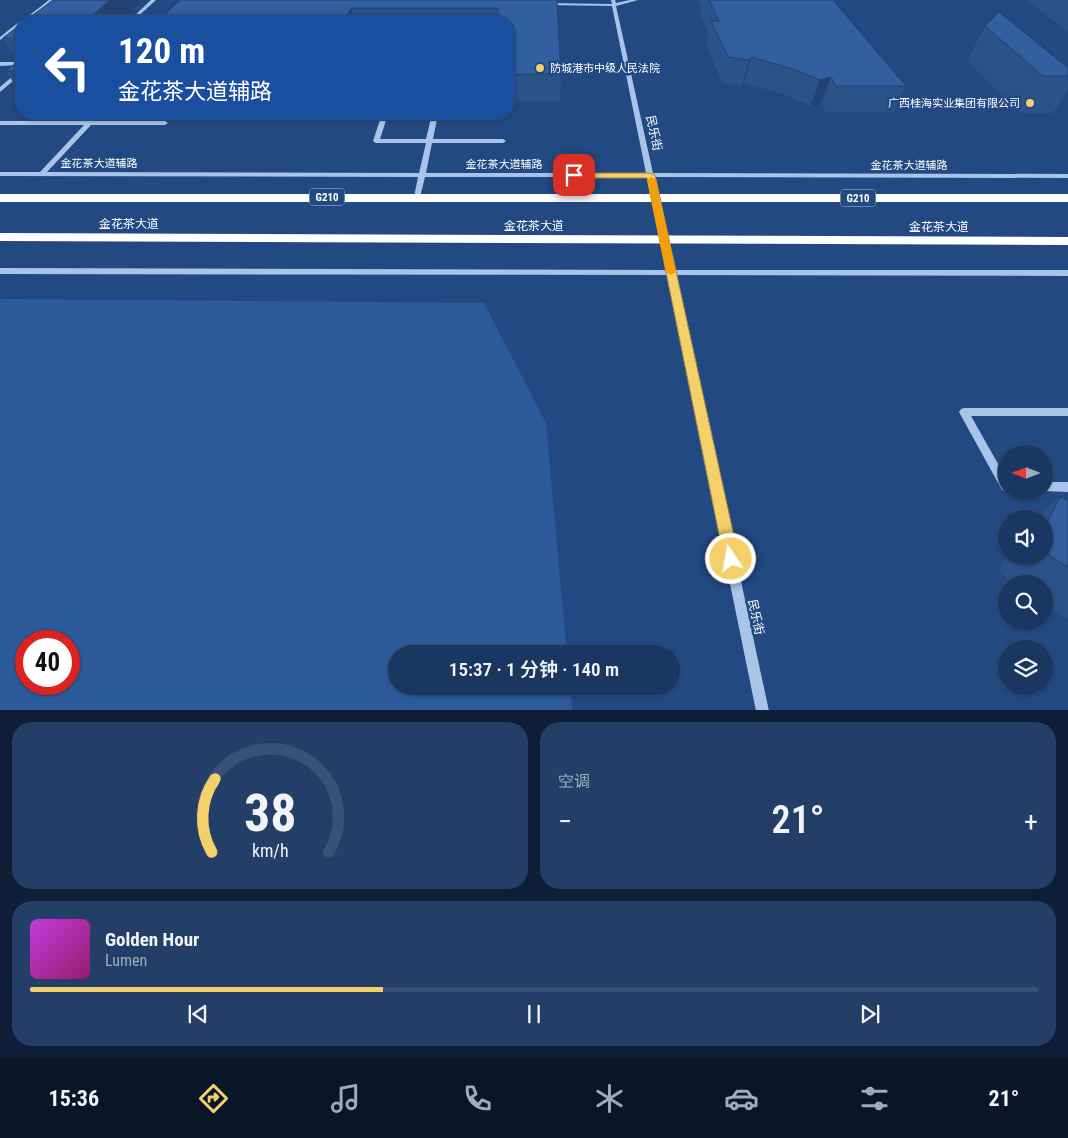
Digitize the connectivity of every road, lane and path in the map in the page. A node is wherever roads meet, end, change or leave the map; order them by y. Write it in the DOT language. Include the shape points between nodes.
graph roads {
  1 [pos="52,0"];
  2 [pos="154,0"];
  3 [pos="636,0"];
  4 [pos="614,2"];
  5 [pos="537,4"];
  6 [pos="32,15"];
  7 [pos="138,15"];
  8 [pos="15,28"];
  9 [pos="0,31"];
  10 [pos="11,31"];
  11 [pos="0,39"];
  12 [pos="0,64"];
  13 [pos="15,64"];
  14 [pos="15,77"];
  15 [pos="0,90"];
  16 [pos="383,120"];
  17 [pos="433,120"];
  18 [pos="0,123"];
  19 [pos="89,123"];
  20 [pos="166,123"];
  21 [pos="429,141"];
  22 [pos="503,141"];
  23 [pos="0,174"];
  24 [pos="42,174"];
  25 [pos="421,175"];
  26 [pos="650,175"];
  27 [pos="1068,176"];
  28 [pos="417,197"];
  29 [pos="655,197"];
  30 [pos="0,198"];
  31 [pos="1068,198"];
  32 [pos="0,237"];
  33 [pos="664,241"];
  34 [pos="1068,242"];
  35 [pos="0,271"];
  36 [pos="671,272"];
  37 [pos="1068,273"];
  38 [pos="1068,412"];
  39 [pos="998,474"];
  40 [pos="1053,488"];
  41 [pos="1068,488"];
  42 [pos="763,710"];
  1 -- 6 [label="street"];
  2 -- 7 [label="street"];
  3 -- 4 [label="street"];
  4 -- 5 [label="street"];
  4 -- 26 [label="street, 民乐街"];
  8 -- 10 [label="street"];
  9 -- 10 [label="street"];
  10 -- 11 [label="street"];
  12 -- 13 [label="street"];
  14 -- 15 [label="street"];
  16 -- 21 [label="street" via="376,141"];
  17 -- 21 [label="street"];
  18 -- 19 [label="street"];
  19 -- 20 [label="street"];
  19 -- 24 [label="street"];
  21 -- 22 [label="street"];
  21 -- 25 [label="street"];
  23 -- 24 [label="street, 金花茶大道辅路"];
  24 -- 25 [label="street, 金花茶大道辅路"];
  25 -- 26 [label="street, 金花茶大道辅路"];
  25 -- 28 [label="street"];
  26 -- 27 [label="street, 金花茶大道辅路"];
  26 -- 29 [label="street, 民乐街"];
  28 -- 29 [label="highway, G210"];
  28 -- 30 [label="highway, G210"];
  29 -- 31 [label="highway, G210"];
  29 -- 33 [label="street, 民乐街"];
  32 -- 33 [label="highway, 金花茶大道"];
  33 -- 34 [label="highway, 金花茶大道"];
  33 -- 36 [label="street, 民乐街"];
  35 -- 36 [label="street"];
  36 -- 37 [label="street"];
  36 -- 42 [label="street, 民乐街"];
  38 -- 39 [label="street" via="964,412"];
  40 -- 41 [label="street"];
}
